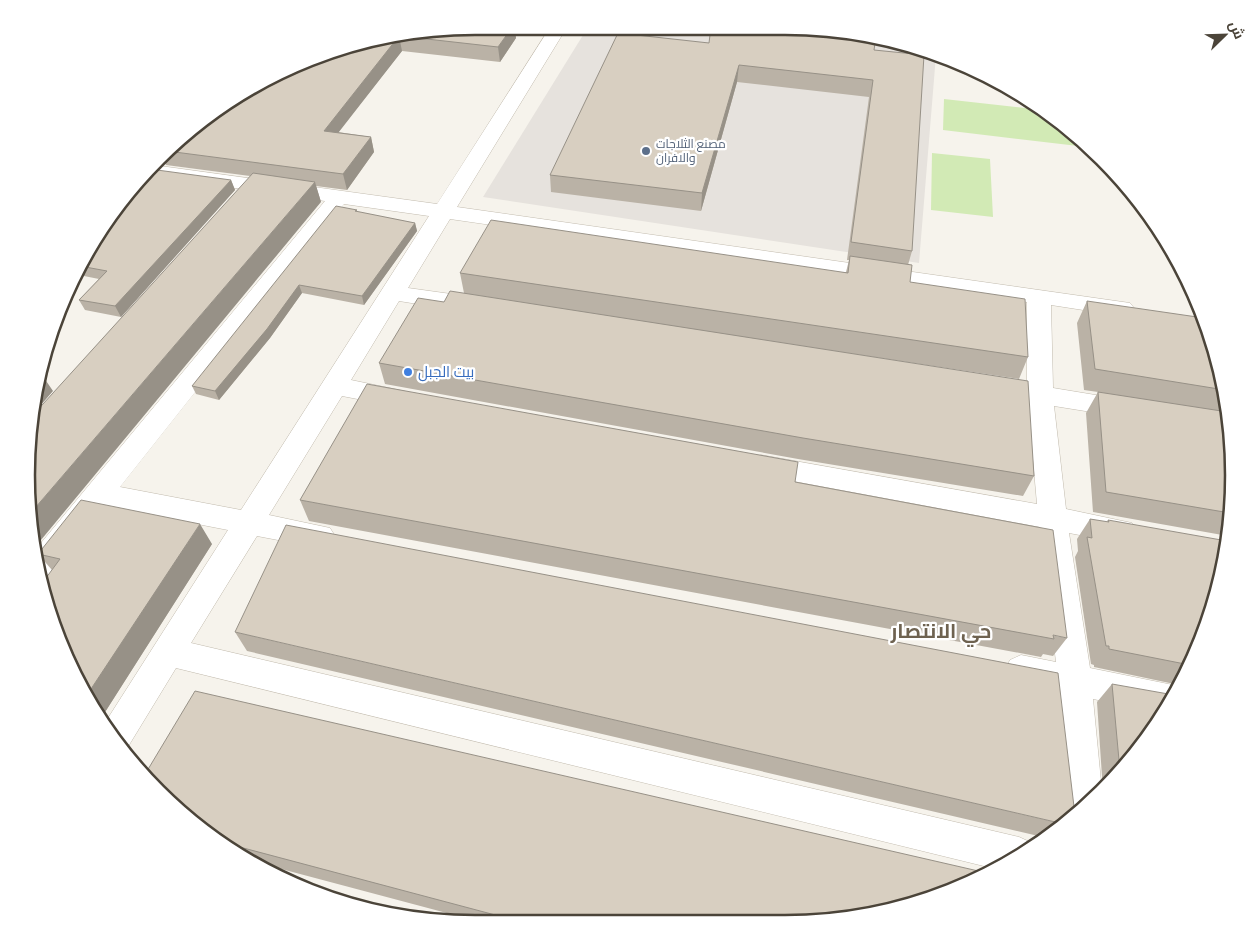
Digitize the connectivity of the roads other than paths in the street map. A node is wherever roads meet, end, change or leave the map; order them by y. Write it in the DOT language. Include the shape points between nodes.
graph roads {
  1 [pos="552,35"];
  2 [pos="152,176"];
  3 [pos="255,184"];
  4 [pos="339,197"];
  5 [pos="236,206"];
  6 [pos="443,211"];
  7 [pos="392,293"];
  8 [pos="1039,296"];
  9 [pos="500,310"];
  10 [pos="1146,311"];
  11 [pos="971,384"];
  12 [pos="334,386"];
  13 [pos="1040,394"];
  14 [pos="422,402"];
  15 [pos="1153,412"];
  16 [pos="732,460"];
  17 [pos="98,494"];
  18 [pos="1053,518"];
  19 [pos="248,523"];
  20 [pos="1149,536"];
  21 [pos="346,541"];
  22 [pos="43,562"];
  23 [pos="168,652"];
  24 [pos="997,666"];
  25 [pos="1075,680"];
  26 [pos="1164,698"];
  27 [pos="118,732"];
  28 [pos="1085,796"];
  29 [pos="1009,854"];
  1 -- 6 [label="street"];
  2 -- 3 [label="street"];
  3 -- 4 [label="street"];
  3 -- 5 [label="street"];
  4 -- 6 [label="street"];
  4 -- 17 [label="street"];
  6 -- 7 [label="street"];
  6 -- 8 [label="street"];
  7 -- 9 [label="street"];
  7 -- 12 [label="street"];
  8 -- 10 [label="street"];
  8 -- 13 [label="street"];
  11 -- 13 [label="street"];
  12 -- 14 [label="street"];
  12 -- 19 [label="street"];
  13 -- 15 [label="street"];
  13 -- 18 [label="street"];
  16 -- 18 [label="street"];
  17 -- 19 [label="street"];
  17 -- 22 [label="street"];
  18 -- 20 [label="street"];
  18 -- 25 [label="street"];
  19 -- 21 [label="street"];
  19 -- 23 [label="street"];
  23 -- 27 [label="street"];
  23 -- 29 [label="street"];
  24 -- 25 [label="street"];
  25 -- 26 [label="street"];
  25 -- 28 [label="street"];
}
